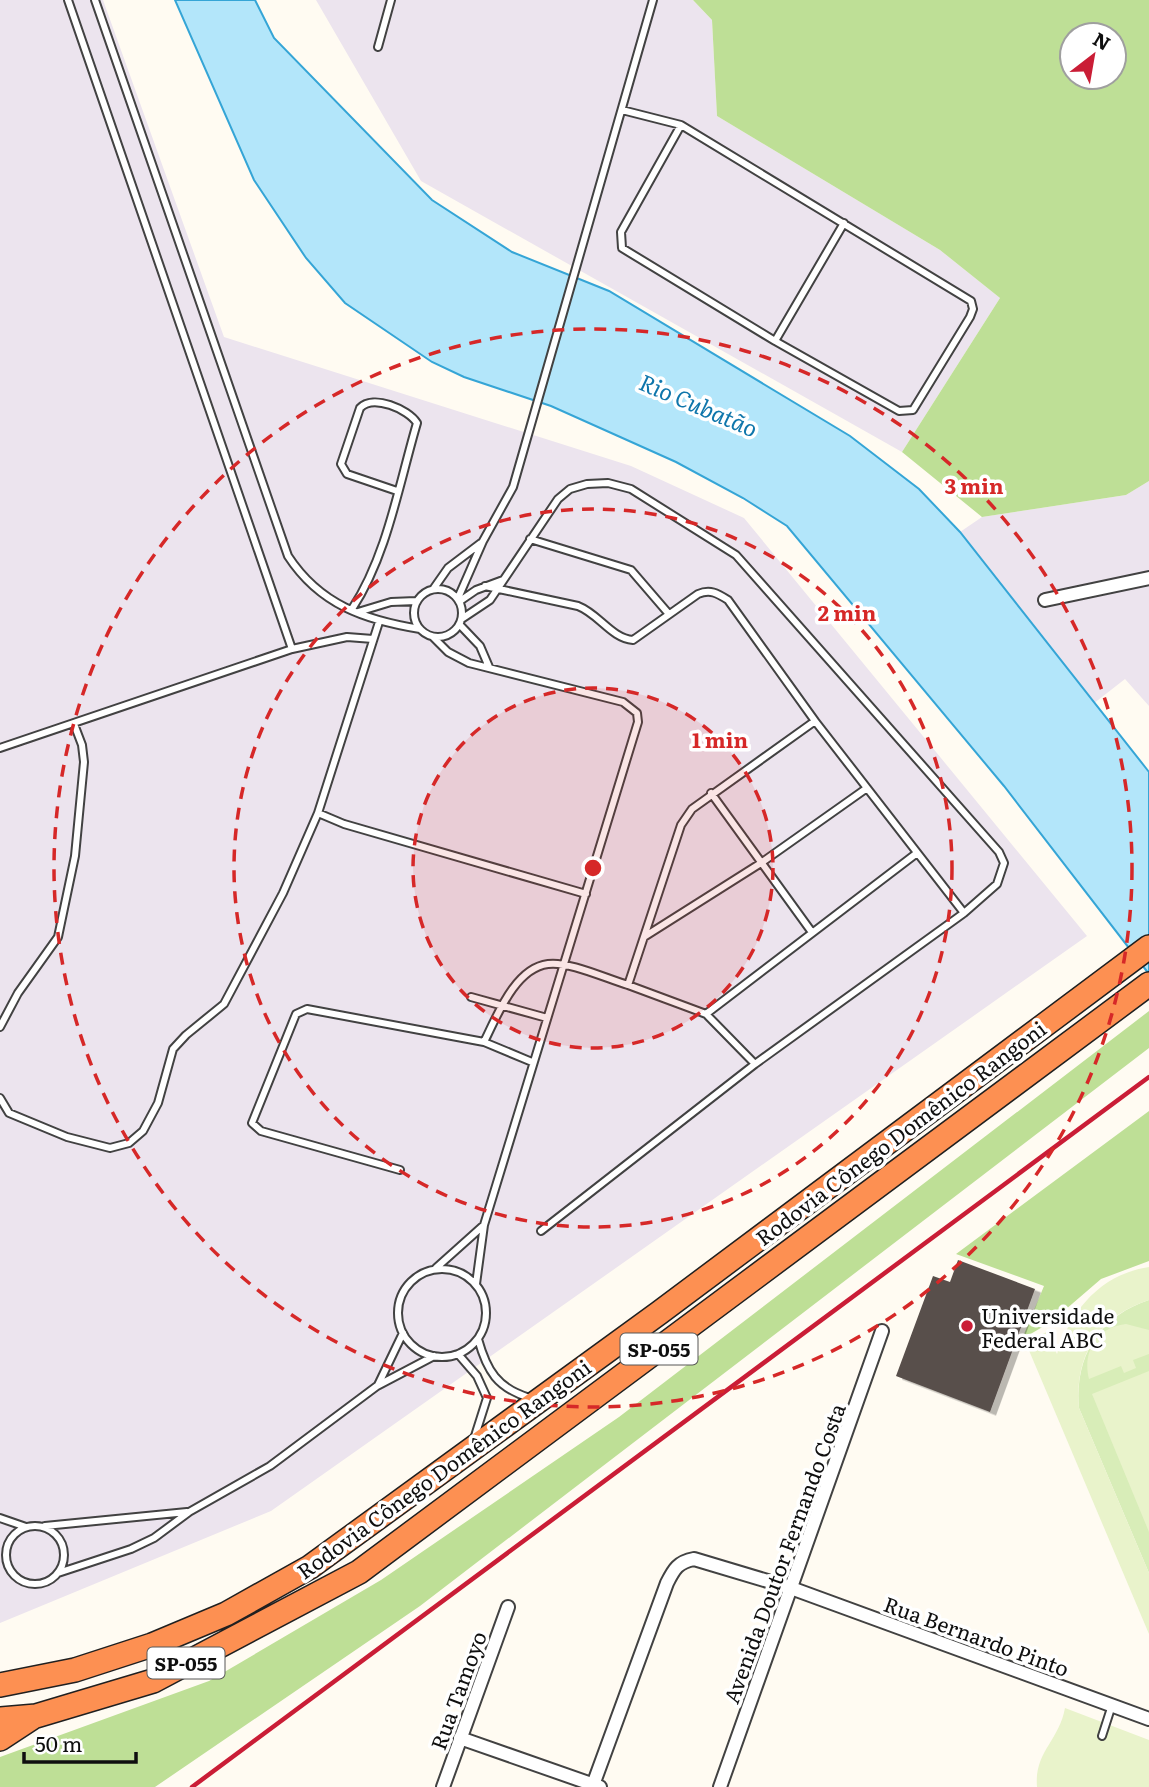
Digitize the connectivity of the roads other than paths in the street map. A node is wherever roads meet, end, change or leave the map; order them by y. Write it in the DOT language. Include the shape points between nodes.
graph roads {
  1 [pos="68,0"];
  2 [pos="95,0"];
  3 [pos="391,0"];
  4 [pos="653,0"];
  5 [pos="378,47"];
  6 [pos="622,110"];
  7 [pos="681,125"];
  8 [pos="844,223"];
  9 [pos="775,341"];
  10 [pos="397,491"];
  11 [pos="530,540"];
  12 [pos="483,541"];
  13 [pos="1149,578"];
  14 [pos="503,580"];
  15 [pos="485,586"];
  16 [pos="434,588"];
  17 [pos="497,590"];
  18 [pos="459,600"];
  19 [pos="1045,600"];
  20 [pos="416,601"];
  21 [pos="355,611"];
  22 [pos="668,614"];
  23 [pos="379,622"];
  24 [pos="461,622"];
  25 [pos="420,629"];
  26 [pos="433,637"];
  27 [pos="373,639"];
  28 [pos="292,649"];
  29 [pos="489,667"];
  30 [pos="815,721"];
  31 [pos="74,724"];
  32 [pos="0,748"];
  33 [pos="867,788"];
  34 [pos="711,793"];
  35 [pos="318,813"];
  36 [pos="917,853"];
  37 [pos="761,863"];
  38 [pos="586,894"];
  39 [pos="964,913"];
  40 [pos="811,931"];
  41 [pos="644,937"];
  42 [pos="1149,945"];
  43 [pos="564,965"];
  44 [pos="628,985"];
  45 [pos="1144,988"];
  46 [pos="471,997"];
  47 [pos="502,1005"];
  48 [pos="706,1014"];
  49 [pos="547,1018"];
  50 [pos="0,1027"];
  51 [pos="484,1042"];
  52 [pos="532,1062"];
  53 [pos="755,1064"];
  54 [pos="0,1098"];
  55 [pos="400,1171"];
  56 [pos="484,1225"];
  57 [pos="541,1231"];
  58 [pos="436,1269"];
  59 [pos="477,1284"];
  60 [pos="882,1331"];
  61 [pos="403,1333"];
  62 [pos="478,1339"];
  63 [pos="458,1354"];
  64 [pos="434,1356"];
  65 [pos="377,1386"];
  66 [pos="538,1401"];
  67 [pos="469,1452"];
  68 [pos="189,1512"];
  69 [pos="0,1518"];
  70 [pos="26,1527"];
  71 [pos="42,1527"];
  72 [pos="0,1565"];
  73 [pos="9,1569"];
  74 [pos="58,1573"];
  75 [pos="791,1588"];
  76 [pos="508,1607"];
  77 [pos="0,1685"];
  78 [pos="1112,1705"];
  79 [pos="36,1716"];
  80 [pos="0,1719"];
  81 [pos="1149,1719"];
  82 [pos="1102,1736"];
  83 [pos="460,1738"];
  84 [pos="0,1740"];
  85 [pos="597,1786"];
  86 [pos="443,1787"];
  87 [pos="720,1787"];
  1 -- 28 [label="lane"];
  2 -- 21 [label="lane" via="288,556 304,580 322,595"];
  3 -- 5 [label="lane"];
  4 -- 6 [label="lane"];
  6 -- 7 [label="lane"];
  6 -- 12 [label="lane" via="513,487"];
  7 -- 8 [label="lane"];
  7 -- 9 [label="lane" via="621,232 622,248"];
  8 -- 9 [label="lane"];
  8 -- 9 [label="lane" via="965,296 973,309 971,317 919,403 906,412"];
  10 -- 10 [label="lane" via="418,423 408,412 364,403 341,464 348,474"];
  10 -- 21 [label="lane"];
  11 -- 14 [label="lane"];
  11 -- 22 [label="lane" via="631,570"];
  11 -- 39 [label="lane" via="570,489 608,483 631,489 736,555 999,852 1004,863 997,884"];
  12 -- 16 [label="lane" via="448,568"];
  12 -- 18 [label="lane"];
  13 -- 19 [label="street"];
  14 -- 15 [label="lane"];
  14 -- 17 [label="lane"];
  15 -- 17 [label="lane"];
  15 -- 18 [label="lane"];
  16 -- 18 [label="lane" via="448,590"];
  16 -- 20 [label="lane"];
  17 -- 22 [label="lane" via="592,612 623,639 643,636"];
  17 -- 24 [label="lane"];
  18 -- 24 [label="lane"];
  20 -- 21 [label="lane"];
  20 -- 25 [label="lane" via="414,616"];
  21 -- 23 [label="lane"];
  22 -- 30 [label="lane" via="706,591 728,600"];
  23 -- 25 [label="lane"];
  23 -- 27 [label="lane"];
  24 -- 26 [label="lane" via="453,633"];
  24 -- 29 [label="lane"];
  25 -- 26 [label="lane"];
  26 -- 29 [label="lane" via="460,659"];
  27 -- 28 [label="lane" via="347,637"];
  27 -- 35 [label="lane"];
  28 -- 31 [label="lane"];
  29 -- 38 [label="lane" via="623,702 637,713"];
  30 -- 33 [label="lane"];
  30 -- 34 [label="lane"];
  31 -- 32 [label="lane"];
  31 -- 50 [label="lane" via="83,762 75,856 58,937"];
  33 -- 36 [label="lane"];
  33 -- 37 [label="lane"];
  34 -- 37 [label="lane"];
  34 -- 41 [label="lane" via="681,825"];
  35 -- 38 [label="lane"];
  35 -- 54 [label="lane" via="224,1004 173,1049 158,1103 143,1131 129,1143 110,1148 67,1137 9,1113"];
  36 -- 39 [label="lane"];
  36 -- 40 [label="lane"];
  37 -- 40 [label="lane"];
  37 -- 41 [label="lane"];
  38 -- 43 [label="lane"];
  39 -- 53 [label="lane"];
  40 -- 48 [label="lane"];
  41 -- 44 [label="lane"];
  42 -- 66 [label="highway, Rodovia Cônego Domênico Rangoni / SP-055"];
  43 -- 44 [label="lane"];
  43 -- 47 [label="lane" via="537,967"];
  43 -- 49 [label="lane"];
  44 -- 48 [label="lane"];
  45 -- 79 [label="highway, Rodovia Cônego Domênico Rangoni / SP-055" via="359,1572 153,1681"];
  46 -- 47 [label="lane"];
  47 -- 49 [label="lane"];
  47 -- 51 [label="lane"];
  48 -- 53 [label="lane"];
  49 -- 52 [label="lane"];
  51 -- 52 [label="lane"];
  51 -- 55 [label="lane" via="307,1009 296,1014 251,1123 261,1131"];
  52 -- 56 [label="lane"];
  53 -- 57 [label="lane"];
  56 -- 58 [label="lane"];
  56 -- 59 [label="lane"];
  58 -- 59 [label="lane" via="462,1273"];
  58 -- 61 [label="lane" via="416,1276 402,1292 398,1313"];
  59 -- 62 [label="lane" via="487,1312"];
  60 -- 75 [label="street, Avenida Doutor Fernando Costa"];
  61 -- 64 [label="lane" via="415,1348"];
  61 -- 65 [label="lane"];
  62 -- 63 [label="lane"];
  62 -- 66 [label="lane" via="492,1377 502,1387"];
  63 -- 64 [label="lane"];
  63 -- 67 [label="lane" via="477,1376 487,1398"];
  64 -- 65 [label="lane"];
  65 -- 68 [label="lane" via="270,1466"];
  66 -- 67 [label="highway, Rodovia Cônego Domênico Rangoni / SP-055"];
  67 -- 77 [label="highway, Rodovia Cônego Domênico Rangoni / SP-055" via="310,1567 226,1614 88,1666"];
  68 -- 71 [label="lane"];
  68 -- 74 [label="lane" via="131,1549"];
  69 -- 70 [label="lane"];
  70 -- 71 [label="lane"];
  70 -- 73 [label="lane" via="8,1544"];
  71 -- 74 [label="lane" via="57,1535 64,1550"];
  72 -- 73 [label="lane"];
  73 -- 74 [label="lane" via="20,1581 37,1584"];
  75 -- 78 [label="street, Rua Bernardo Pinto"];
  75 -- 85 [label="street, Rua Bernardo Pinto" via="694,1559 674,1569"];
  75 -- 87 [label="street, Avenida Doutor Fernando Costa"];
  76 -- 83 [label="street, Rua Tamoyo"];
  78 -- 81 [label="street, Rua Bernardo Pinto"];
  78 -- 82 [label="lane"];
  79 -- 80 [label="highway, Rodovia Cônego Domênico Rangoni / SP-055"];
  79 -- 84 [label="highway"];
  83 -- 85 [label="street"];
  83 -- 86 [label="street, Rua Tamoyo"];
}
